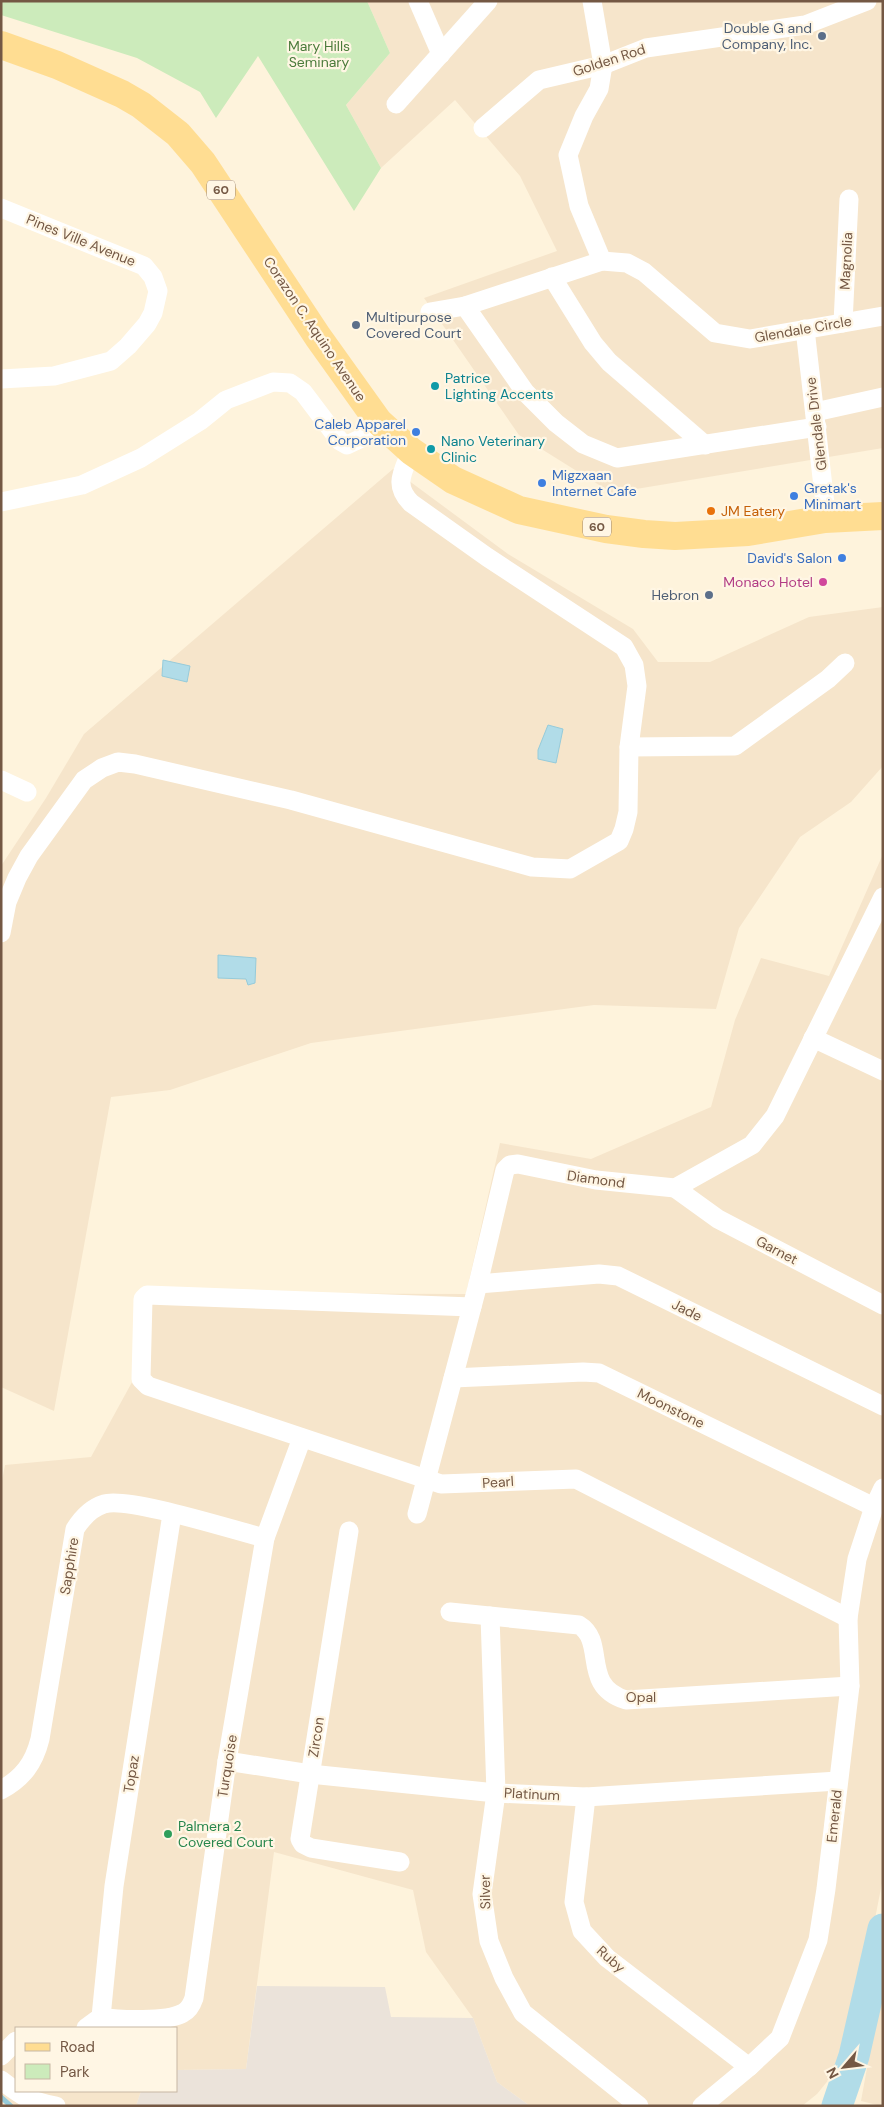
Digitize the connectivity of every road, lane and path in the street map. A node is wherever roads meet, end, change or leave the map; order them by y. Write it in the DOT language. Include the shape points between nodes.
graph roads {
  1 [pos="418,1"];
  2 [pos="488,1"];
  3 [pos="867,1"];
  4 [pos="588,2"];
  5 [pos="1,45"];
  6 [pos="441,54"];
  7 [pos="603,65"];
  8 [pos="396,104"];
  9 [pos="483,128"];
  10 [pos="849,199"];
  11 [pos="1,208"];
  12 [pos="602,261"];
  13 [pos="552,277"];
  14 [pos="465,306"];
  15 [pos="430,312"];
  16 [pos="883,316"];
  17 [pos="843,323"];
  18 [pos="805,329"];
  19 [pos="1,379"];
  20 [pos="883,397"];
  21 [pos="816,420"];
  22 [pos="378,421"];
  23 [pos="705,445"];
  24 [pos="411,451"];
  25 [pos="1,502"];
  26 [pos="883,516"];
  27 [pos="825,519"];
  28 [pos="845,663"];
  29 [pos="628,747"];
  30 [pos="1,780"];
  31 [pos="27,792"];
  32 [pos="883,897"];
  33 [pos="1,933"];
  34 [pos="814,1038"];
  35 [pos="883,1071"];
  36 [pos="675,1188"];
  37 [pos="478,1284"];
  38 [pos="883,1305"];
  39 [pos="472,1307"];
  40 [pos="453,1378"];
  41 [pos="883,1406"];
  42 [pos="302,1438"];
  43 [pos="426,1481"];
  44 [pos="883,1488"];
  45 [pos="874,1507"];
  46 [pos="172,1514"];
  47 [pos="417,1514"];
  48 [pos="349,1531"];
  49 [pos="266,1538"];
  50 [pos="450,1612"];
  51 [pos="490,1616"];
  52 [pos="848,1618"];
  53 [pos="850,1686"];
  54 [pos="228,1761"];
  55 [pos="310,1774"];
  56 [pos="838,1781"];
  57 [pos="1,1790"];
  58 [pos="496,1792"];
  59 [pos="586,1797"];
  60 [pos="400,1862"];
  61 [pos="94,2023"];
  62 [pos="15,2042"];
  63 [pos="1,2056"];
  64 [pos="749,2067"];
  65 [pos="1,2080"];
  66 [pos="15,2091"];
  67 [pos="16,2092"];
  68 [pos="56,2106"];
  69 [pos="639,2106"];
  70 [pos="702,2106"];
  1 -- 6 [label="street"];
  2 -- 6 [label="street"];
  3 -- 7 [label="street, Golden Rod" via="805,25 646,48"];
  4 -- 7 [label="street"];
  5 -- 22 [label="main road, Corazon C. Aquino Avenue / 60" via="122,94 178,134 203,163 318,337"];
  6 -- 8 [label="street"];
  7 -- 9 [label="street, Golden Rod" via="539,80"];
  7 -- 12 [label="street" via="599,89 568,155 578,206"];
  10 -- 17 [label="street, Magnolia"];
  11 -- 19 [label="street, Pines Ville Avenue" via="144,266 158,291 147,324 111,361 54,376"];
  12 -- 13 [label="street"];
  12 -- 18 [label="street, Glendale Circle" via="627,263 644,272 715,333 750,339"];
  13 -- 14 [label="street"];
  13 -- 23 [label="street" via="593,344 609,362"];
  14 -- 15 [label="street"];
  14 -- 23 [label="street" via="525,392 583,444 617,458"];
  16 -- 17 [label="street, Glendale Circle"];
  17 -- 18 [label="street, Glendale Circle"];
  18 -- 21 [label="street, Glendale Drive"];
  20 -- 21 [label="street"];
  21 -- 23 [label="street"];
  21 -- 27 [label="street, Glendale Drive"];
  22 -- 24 [label="main road, Corazon C. Aquino Avenue / 60"];
  22 -- 25 [label="street" via="364,437 347,445 340,442 303,392 290,383 273,382 226,400 200,421 141,458 82,485"];
  24 -- 27 [label="main road, Corazon C. Aquino Avenue / 60" via="453,480 519,510 606,529 675,536 748,532"];
  24 -- 29 [label="street" via="399,483 403,495 411,503 624,646 634,665 637,686"];
  26 -- 27 [label="main road, Corazon C. Aquino Avenue / 60"];
  28 -- 29 [label="street" via="828,679 735,746"];
  29 -- 33 [label="street" via="628,812 619,841 570,869 532,867 291,800 118,762 84,780 29,856 7,902"];
  30 -- 31 [label="street"];
  32 -- 34 [label="street"];
  34 -- 35 [label="street"];
  34 -- 36 [label="street" via="776,1116 752,1146"];
  36 -- 37 [label="street, Diamond" via="596,1180 510,1165 505,1170"];
  36 -- 38 [label="street, Garnet" via="718,1218"];
  37 -- 39 [label="street, Diamond"];
  37 -- 41 [label="street, Jade" via="599,1274 618,1276"];
  39 -- 40 [label="street, Diamond"];
  39 -- 42 [label="street, Pearl" via="147,1295 143,1299 140,1372 141,1379 148,1386"];
  40 -- 43 [label="street, Diamond"];
  40 -- 45 [label="street, Moonstone" via="598,1374"];
  42 -- 43 [label="street, Pearl"];
  42 -- 49 [label="street, Turquoise"];
  43 -- 47 [label="street, Diamond"];
  43 -- 52 [label="street, Pearl" via="462,1485 576,1479"];
  44 -- 45 [label="street, Emerald"];
  45 -- 52 [label="street, Emerald" via="857,1559"];
  46 -- 49 [label="street, Sapphire"];
  46 -- 57 [label="street, Sapphire" via="110,1503 92,1510 75,1529 36,1755 29,1768"];
  46 -- 61 [label="street, Topaz"];
  48 -- 55 [label="street, Zircon"];
  49 -- 54 [label="street, Turquoise"];
  50 -- 51 [label="street, Opal"];
  51 -- 53 [label="street, Opal" via="574,1624 584,1628 604,1687 613,1696 626,1700"];
  51 -- 58 [label="street, Silver"];
  52 -- 53 [label="street, Emerald"];
  53 -- 56 [label="street, Emerald"];
  54 -- 55 [label="street, Platinum"];
  54 -- 61 [label="street, Turquoise" via="191,2006 173,2017"];
  55 -- 58 [label="street, Platinum"];
  55 -- 60 [label="street, Zircon" via="300,1838 302,1844"];
  56 -- 59 [label="street, Platinum"];
  56 -- 64 [label="street, Emerald" via="818,1940 780,2038"];
  58 -- 59 [label="street, Platinum"];
  58 -- 69 [label="street, Silver" via="482,1894 489,1941 504,1978 523,2013"];
  59 -- 64 [label="street, Ruby" via="574,1902 582,1931 607,1958"];
  62 -- 63 [label="street"];
  64 -- 70 [label="street, Emerald"];
  65 -- 66 [label="street"];
  67 -- 68 [label="street" via="34,2102"];
}
